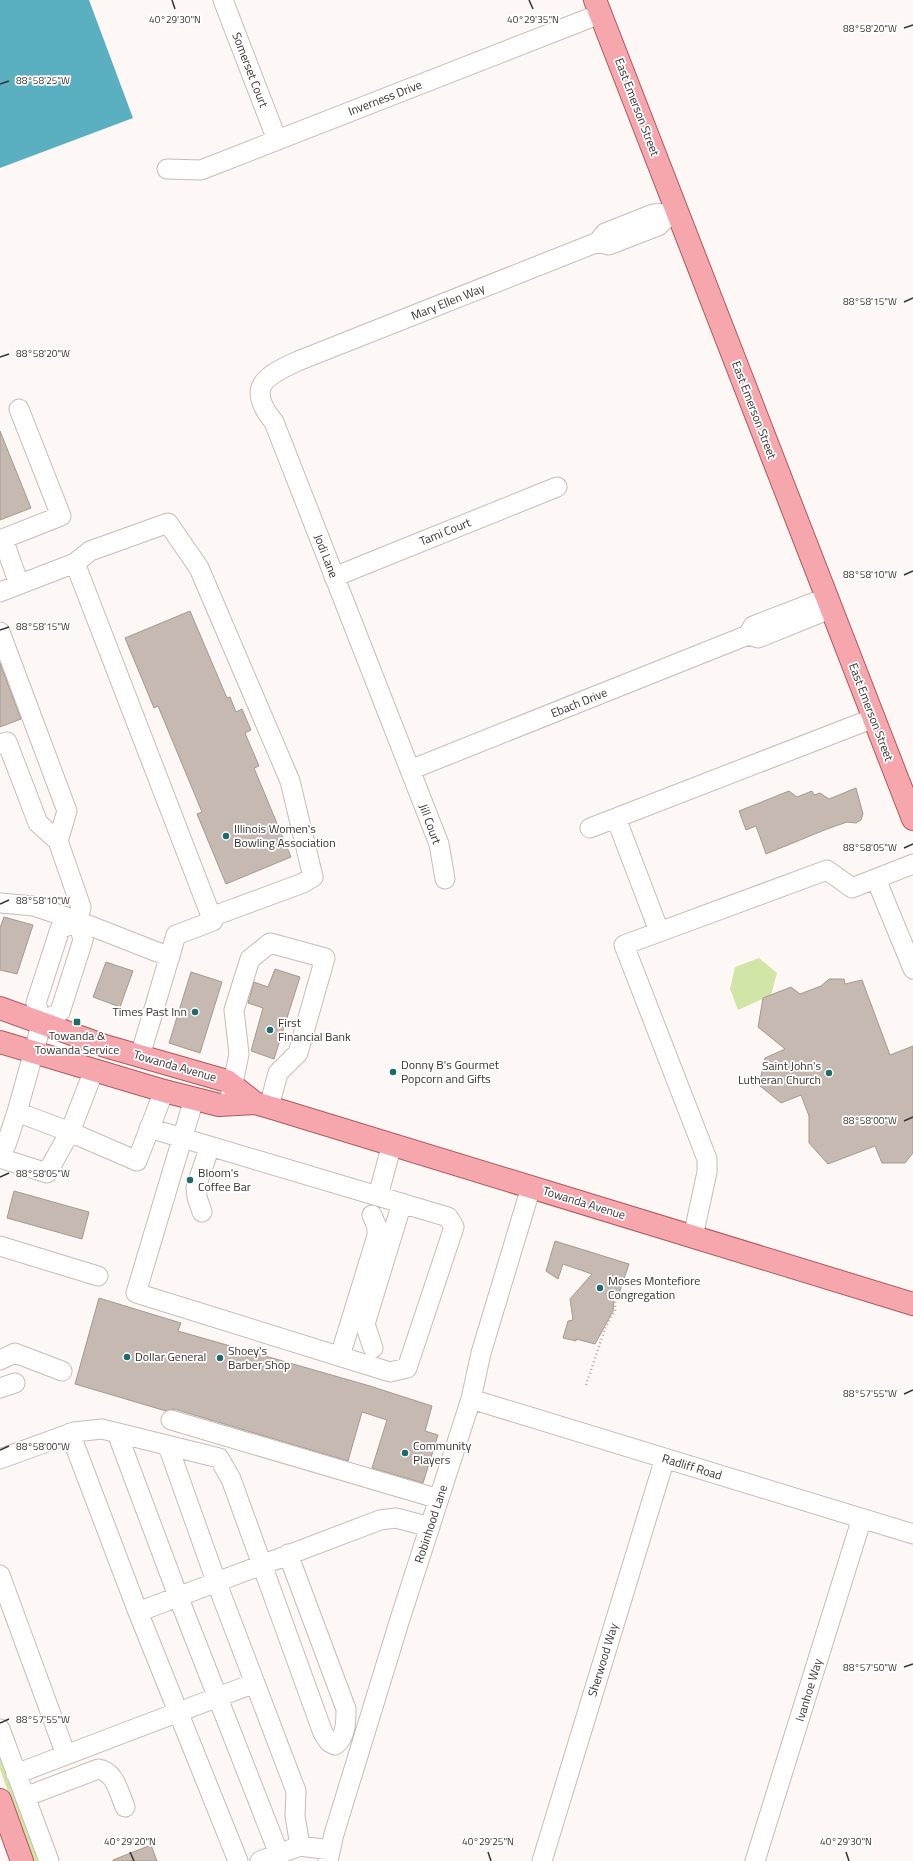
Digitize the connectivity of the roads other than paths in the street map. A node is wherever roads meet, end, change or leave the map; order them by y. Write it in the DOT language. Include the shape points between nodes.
graph roads {
  1 [pos="223,0"];
  2 [pos="598,7"];
  3 [pos="277,140"];
  4 [pos="167,169"];
  5 [pos="674,212"];
  6 [pos="298,361"];
  7 [pos="19,409"];
  8 [pos="557,487"];
  9 [pos="1,539"];
  10 [pos="75,563"];
  11 [pos="334,577"];
  12 [pos="19,584"];
  13 [pos="0,592"];
  14 [pos="827,604"];
  15 [pos="0,632"];
  16 [pos="874,718"];
  17 [pos="0,744"];
  18 [pos="410,770"];
  19 [pos="616,818"];
  20 [pos="913,819"];
  21 [pos="590,828"];
  22 [pos="58,841"];
  23 [pos="913,864"];
  24 [pos="445,879"];
  25 [pos="876,879"];
  26 [pos="0,902"];
  27 [pos="212,917"];
  28 [pos="78,921"];
  29 [pos="659,931"];
  30 [pos="170,957"];
  31 [pos="913,969"];
  32 [pos="0,1008"];
  33 [pos="42,1022"];
  34 [pos="0,1042"];
  35 [pos="35,1051"];
  36 [pos="140,1056"];
  37 [pos="94,1070"];
  38 [pos="164,1091"];
  39 [pos="230,1095"];
  40 [pos="194,1099"];
  41 [pos="262,1105"];
  42 [pos="18,1112"];
  43 [pos="149,1128"];
  44 [pos="70,1132"];
  45 [pos="195,1142"];
  46 [pos="392,1144"];
  47 [pos="0,1152"];
  48 [pos="0,1158"];
  49 [pos="531,1187"];
  50 [pos="378,1196"];
  51 [pos="402,1204"];
  52 [pos="202,1212"];
  53 [pos="372,1215"];
  54 [pos="693,1237"];
  55 [pos="0,1246"];
  56 [pos="98,1276"];
  57 [pos="913,1304"];
  58 [pos="373,1348"];
  59 [pos="340,1356"];
  60 [pos="0,1360"];
  61 [pos="62,1370"];
  62 [pos="471,1399"];
  63 [pos="171,1420"];
  64 [pos="70,1433"];
  65 [pos="117,1433"];
  66 [pos="168,1446"];
  67 [pos="665,1458"];
  68 [pos="0,1459"];
  69 [pos="439,1499"];
  70 [pos="862,1518"];
  71 [pos="430,1527"];
  72 [pos="913,1534"];
  73 [pos="288,1554"];
  74 [pos="261,1564"];
  75 [pos="0,1575"];
  76 [pos="216,1581"];
  77 [pos="178,1596"];
  78 [pos="138,1612"];
  79 [pos="255,1683"];
  80 [pos="218,1697"];
  81 [pos="178,1712"];
  82 [pos="0,1729"];
  83 [pos="66,1755"];
  84 [pos="16,1774"];
  85 [pos="25,1797"];
  86 [pos="0,1800"];
  87 [pos="125,1807"];
  88 [pos="300,1846"];
  89 [pos="279,1854"];
  90 [pos="329,1855"];
  91 [pos="22,1861"];
  92 [pos="49,1861"];
  93 [pos="238,1861"];
  94 [pos="260,1861"];
  95 [pos="542,1861"];
  96 [pos="755,1861"];
  1 -- 3 [label="street, Somerset Court"];
  2 -- 3 [label="street, Inverness Drive"];
  2 -- 5 [label="main road, East Emerson Street"];
  3 -- 4 [label="street, Inverness Drive" via="201,170"];
  5 -- 6 [label="street, Mary Ellen Way" via="658,226 609,245 598,242"];
  5 -- 14 [label="main road, East Emerson Street"];
  6 -- 11 [label="street, Jodi Lane" via="272,373 263,381 260,396 263,408 274,422"];
  7 -- 9 [label="street" via="61,516"];
  8 -- 11 [label="street, Tami Court"];
  9 -- 12 [label="street"];
  10 -- 12 [label="street"];
  10 -- 27 [label="street"];
  10 -- 27 [label="street" via="90,551 168,523 199,568 290,781 313,877"];
  11 -- 18 [label="street, Jodi Lane"];
  12 -- 13 [label="street"];
  14 -- 16 [label="main road, East Emerson Street"];
  14 -- 18 [label="street, Ebach Drive" via="815,602 753,626 748,635"];
  15 -- 22 [label="street" via="67,811"];
  16 -- 19 [label="street"];
  16 -- 20 [label="main road, East Emerson Street"];
  17 -- 22 [label="street" via="7,742 38,823"];
  18 -- 24 [label="street, Jill Court" via="439,844"];
  19 -- 21 [label="street"];
  19 -- 29 [label="street"];
  22 -- 28 [label="street" via="81,907"];
  23 -- 25 [label="street"];
  25 -- 29 [label="street" via="852,888 827,870"];
  25 -- 31 [label="street"];
  26 -- 28 [label="street" via="34,906"];
  27 -- 30 [label="street" via="213,921 176,935"];
  28 -- 30 [label="street"];
  28 -- 33 [label="street" via="83,940 60,1012"];
  28 -- 33 [label="street" via="60,929 36,1003"];
  29 -- 54 [label="street" via="624,945 707,1159 707,1172"];
  30 -- 36 [label="street"];
  32 -- 33 [label="main road, Towanda Avenue"];
  33 -- 35 [label="street"];
  33 -- 36 [label="main road, Towanda Avenue" via="105,1046"];
  34 -- 35 [label="main road"];
  35 -- 37 [label="main road"];
  35 -- 42 [label="street"];
  36 -- 39 [label="main road, Towanda Avenue" via="227,1081"];
  37 -- 38 [label="main road"];
  37 -- 44 [label="street"];
  38 -- 40 [label="main road"];
  38 -- 43 [label="street"];
  39 -- 40 [label="main road" via="219,1105"];
  39 -- 41 [label="main road, Towanda Avenue"];
  39 -- 41 [label="street" via="239,1054 234,1010 250,959 270,943 325,958 298,1053 278,1073"];
  40 -- 45 [label="street"];
  41 -- 46 [label="main road, Towanda Avenue"];
  42 -- 44 [label="street"];
  42 -- 47 [label="street" via="6,1145"];
  43 -- 44 [label="street" via="138,1161"];
  43 -- 45 [label="street"];
  44 -- 48 [label="street" via="47,1173"];
  45 -- 50 [label="street"];
  45 -- 52 [label="street" via="196,1197"];
  45 -- 59 [label="street" via="165,1195 136,1293"];
  46 -- 49 [label="main road, Towanda Avenue"];
  46 -- 50 [label="street"];
  49 -- 54 [label="main road, Towanda Avenue"];
  49 -- 62 [label="street, Robinhood Lane" via="481,1353"];
  50 -- 51 [label="street"];
  51 -- 58 [label="street" via="365,1324"];
  51 -- 59 [label="street" via="448,1217 454,1227 407,1368 390,1372"];
  53 -- 59 [label="street" via="377,1227 377,1236"];
  54 -- 57 [label="main road, Towanda Avenue"];
  55 -- 56 [label="street"];
  60 -- 61 [label="street" via="15,1353"];
  62 -- 67 [label="street, Radliff Road"];
  62 -- 69 [label="street, Robinhood Lane"];
  63 -- 69 [label="street"];
  64 -- 65 [label="street" via="102,1429"];
  64 -- 68 [label="street"];
  64 -- 78 [label="street"];
  65 -- 66 [label="street"];
  65 -- 77 [label="street"];
  66 -- 74 [label="street" via="219,1458 231,1479"];
  66 -- 76 [label="street"];
  67 -- 70 [label="street, Radliff Road"];
  67 -- 95 [label="street, Sherwood Way"];
  69 -- 71 [label="street, Robinhood Lane"];
  70 -- 72 [label="street, Radliff Road"];
  70 -- 96 [label="street, Ivanhoe Way"];
  71 -- 73 [label="street" via="396,1518 380,1520"];
  71 -- 90 [label="street, Robinhood Lane"];
  73 -- 74 [label="street"];
  73 -- 74 [label="street" via="346,1709 346,1727 340,1742 335,1745 329,1742 323,1733"];
  74 -- 76 [label="street"];
  75 -- 83 [label="street"];
  76 -- 77 [label="street"];
  76 -- 79 [label="street"];
  77 -- 78 [label="street"];
  77 -- 80 [label="street"];
  78 -- 81 [label="street"];
  79 -- 80 [label="street"];
  79 -- 88 [label="street" via="296,1791 295,1816"];
  80 -- 81 [label="street"];
  80 -- 89 [label="street"];
  81 -- 83 [label="street"];
  81 -- 93 [label="street"];
  82 -- 84 [label="street"];
  83 -- 84 [label="street"];
  84 -- 85 [label="street"];
  85 -- 87 [label="street" via="98,1769 111,1774"];
  85 -- 92 [label="street"];
  86 -- 91 [label="main road"];
  88 -- 89 [label="street"];
  88 -- 90 [label="street"];
  89 -- 94 [label="street"];
}
